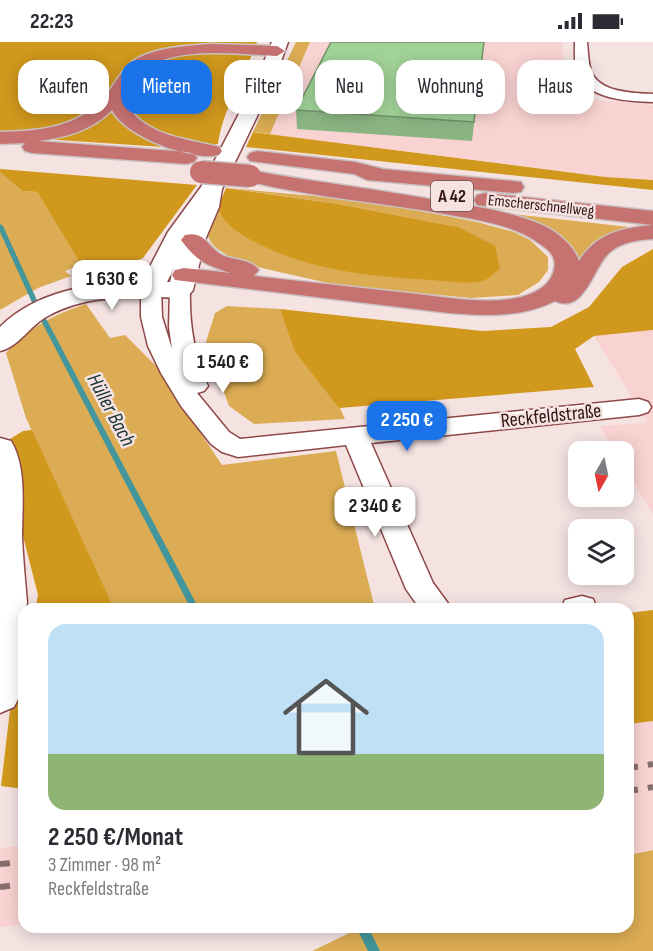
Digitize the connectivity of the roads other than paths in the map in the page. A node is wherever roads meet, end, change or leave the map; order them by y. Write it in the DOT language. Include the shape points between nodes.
graph roads {
  1 [pos="581,42"];
  2 [pos="277,50"];
  3 [pos="653,98"];
  4 [pos="0,138"];
  5 [pos="0,144"];
  6 [pos="0,156"];
  7 [pos="254,166"];
  8 [pos="208,168"];
  9 [pos="653,204"];
  10 [pos="653,219"];
  11 [pos="653,232"];
  12 [pos="193,240"];
  13 [pos="155,281"];
  14 [pos="182,283"];
  15 [pos="333,292"];
  16 [pos="5,328"];
  17 [pos="639,407"];
  18 [pos="208,421"];
  19 [pos="355,436"];
  20 [pos="0,448"];
  21 [pos="2,533"];
  22 [pos="432,603"];
  23 [pos="0,694"];
  1 -- 3 [label="street" via="584,73 590,81 614,93"];
  2 -- 4 [label="highway" via="204,51 156,57 132,71 110,102 89,120 60,131"];
  2 -- 8 [label="street, Reckfeldstraße" via="265,81"];
  2 -- 8 [label="highway" via="173,57 148,65 128,88 119,105 128,122 165,139"];
  5 -- 8 [label="highway, A 42"];
  6 -- 8 [label="highway, A 42"];
  7 -- 8 [label="highway, A 42, bridge"];
  7 -- 9 [label="highway, Emscherschnellweg / A 42" via="381,175"];
  7 -- 10 [label="highway, Emscherschnellweg / A 42"];
  7 -- 15 [label="highway" via="293,184 400,199 531,229 551,240 568,264 558,290 523,304 469,306"];
  8 -- 12 [label="street, Reckfeldstraße" via="208,207"];
  8 -- 13 [label="street, Reckfeldstraße" via="196,207"];
  11 -- 14 [label="highway" via="603,246 578,286 566,296 523,312 463,313"];
  12 -- 14 [label="street, Reckfeldstraße"];
  12 -- 15 [label="highway" via="213,260"];
  13 -- 14 [label="street"];
  13 -- 16 [label="street" via="65,293"];
  13 -- 18 [label="street, Reckfeldstraße" via="151,310 166,359 188,398"];
  14 -- 15 [label="highway"];
  14 -- 18 [label="street, Reckfeldstraße" via="178,315 184,358"];
  17 -- 19 [label="street, Reckfeldstraße"];
  18 -- 19 [label="street, Reckfeldstraße" via="225,444 238,448"];
  19 -- 22 [label="street" via="421,589"];
  20 -- 21 [label="street" via="6,486"];
  21 -- 23 [label="street" via="8,602"];
}
